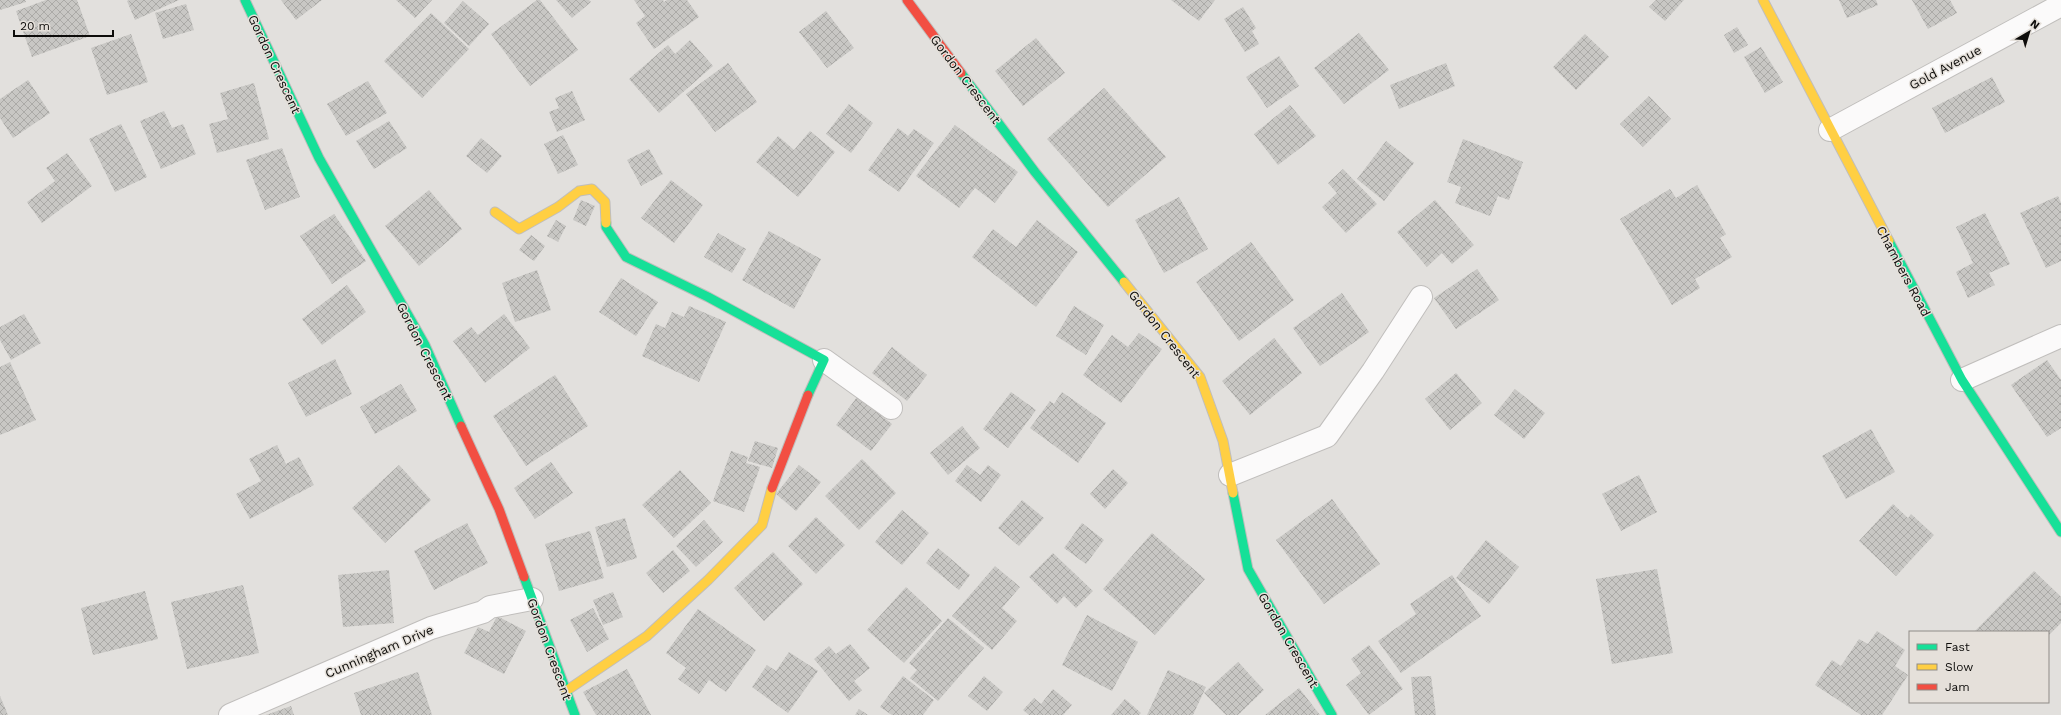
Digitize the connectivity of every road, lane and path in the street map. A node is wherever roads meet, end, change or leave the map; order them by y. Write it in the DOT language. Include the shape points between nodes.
graph roads {
  1 [pos="245,0"];
  2 [pos="907,0"];
  3 [pos="1763,0"];
  4 [pos="2061,5"];
  5 [pos="1830,130"];
  6 [pos="495,212"];
  7 [pos="1421,297"];
  8 [pos="2061,336"];
  9 [pos="824,360"];
  10 [pos="1962,380"];
  11 [pos="891,408"];
  12 [pos="1230,475"];
  13 [pos="2061,532"];
  14 [pos="532,600"];
  15 [pos="566,691"];
  16 [pos="230,715"];
  17 [pos="575,715"];
  18 [pos="1332,715"];
  1 -- 14 [label="street, Gordon Crescent" via="319,158 425,345 499,509"];
  2 -- 12 [label="street, Gordon Crescent" via="1035,172 1200,377 1223,441"];
  3 -- 5 [label="street, Chambers Road"];
  4 -- 5 [label="street, Gold Avenue"];
  5 -- 10 [label="street, Chambers Road"];
  6 -- 9 [label="street" via="519,229 558,207 579,191 592,189 606,202 606,228 626,257 708,297"];
  7 -- 12 [label="street" via="1327,436"];
  8 -- 10 [label="street"];
  9 -- 11 [label="street"];
  9 -- 15 [label="street" via="786,449 762,525 708,580 647,636"];
  10 -- 13 [label="street, Chambers Road"];
  12 -- 18 [label="street, Gordon Crescent" via="1248,569"];
  14 -- 15 [label="street, Gordon Crescent"];
  14 -- 16 [label="street, Cunningham Drive" via="490,607 483,612 431,628"];
  15 -- 17 [label="street, Gordon Crescent"];
}
